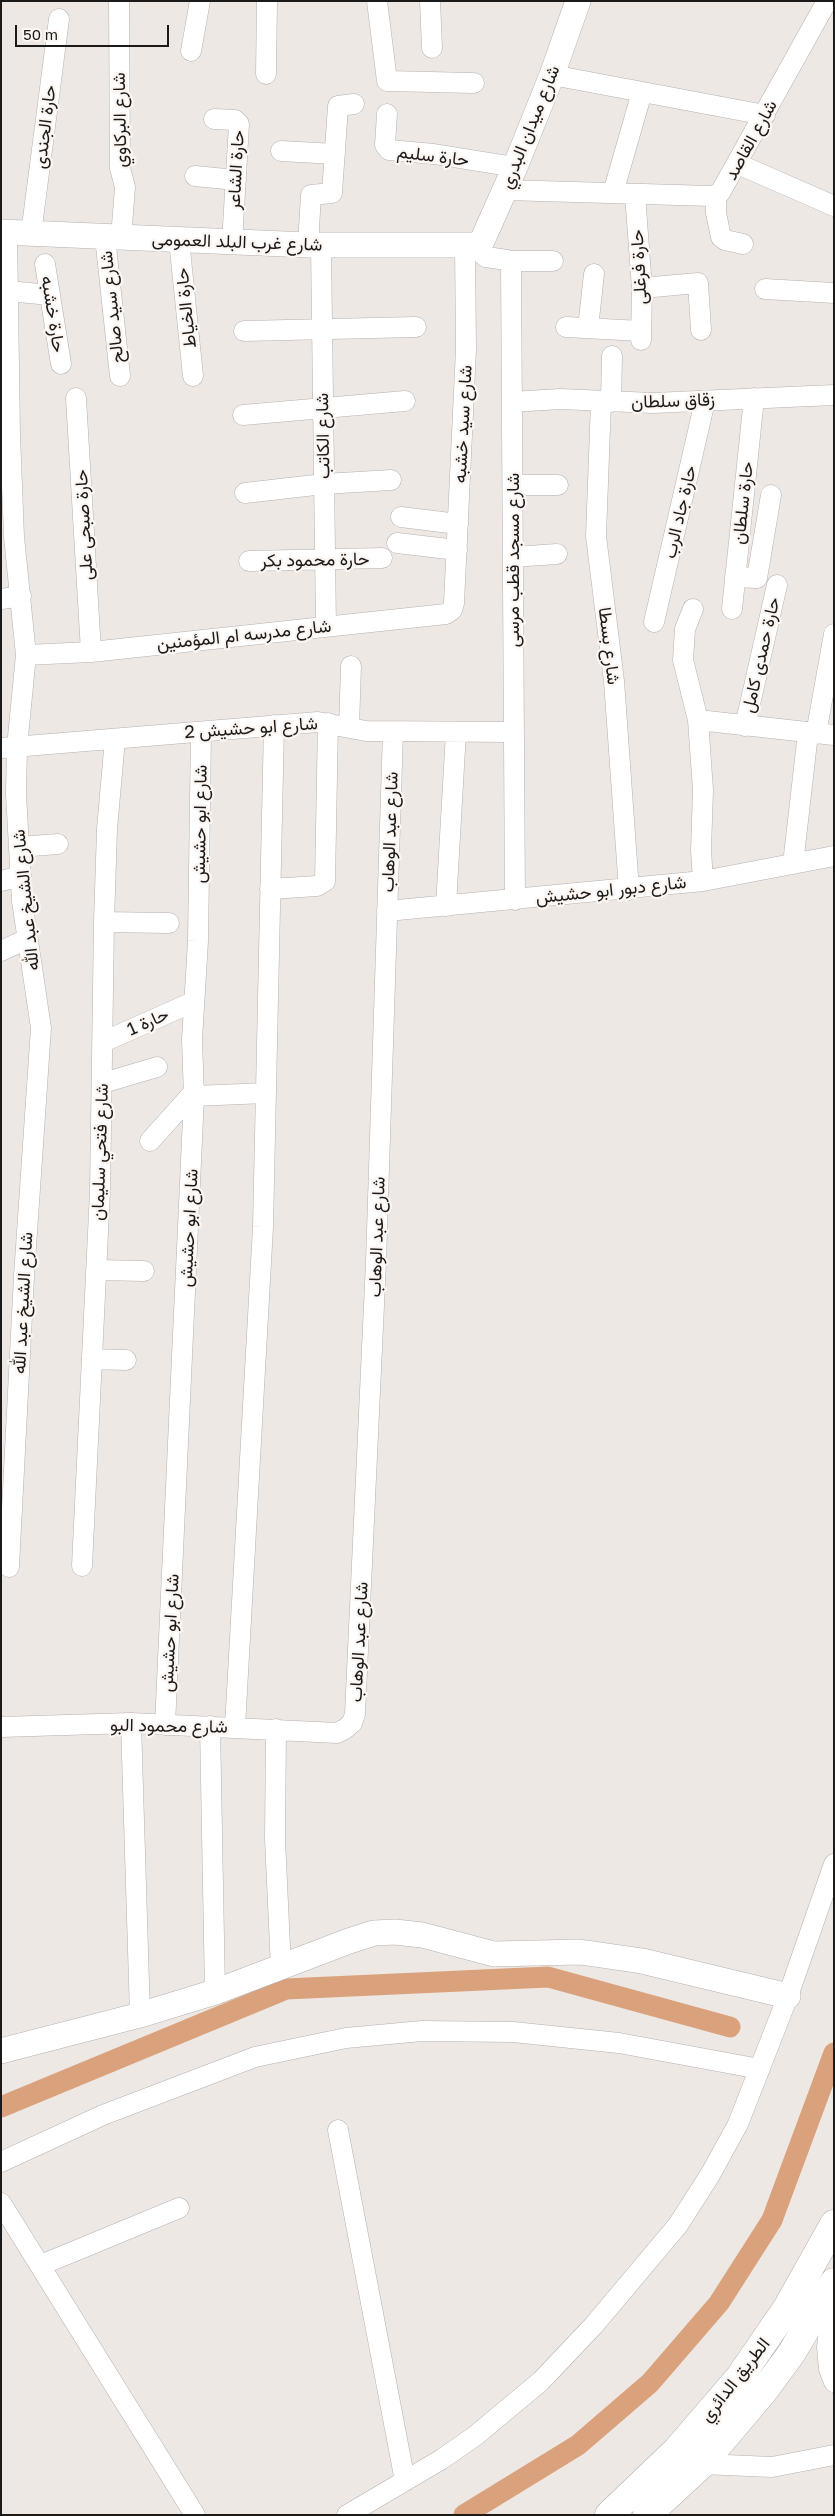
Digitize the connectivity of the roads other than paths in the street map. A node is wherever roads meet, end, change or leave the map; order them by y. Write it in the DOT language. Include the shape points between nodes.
graph roads {
  1 [pos="119,1"];
  2 [pos="200,1"];
  3 [pos="267,1"];
  4 [pos="377,1"];
  5 [pos="430,1"];
  6 [pos="578,1"];
  7 [pos="827,1"];
  8 [pos="59,19"];
  9 [pos="432,48"];
  10 [pos="192,51"];
  11 [pos="266,74"];
  12 [pos="552,75"];
  13 [pos="474,83"];
  14 [pos="642,92"];
  15 [pos="354,104"];
  16 [pos="387,114"];
  17 [pos="765,115"];
  18 [pos="214,118"];
  19 [pos="281,151"];
  20 [pos="335,154"];
  21 [pos="738,164"];
  22 [pos="515,168"];
  23 [pos="195,176"];
  24 [pos="236,180"];
  25 [pos="505,190"];
  26 [pos="613,193"];
  27 [pos="635,194"];
  28 [pos="716,195"];
  29 [pos="834,206"];
  30 [pos="13,233"];
  31 [pos="113,237"];
  32 [pos="180,240"];
  33 [pos="232,243"];
  34 [pos="743,244"];
  35 [pos="314,245"];
  36 [pos="469,246"];
  37 [pos="510,261"];
  38 [pos="553,261"];
  39 [pos="46,264"];
  40 [pos="594,274"];
  41 [pos="642,288"];
  42 [pos="765,290"];
  43 [pos="8,291"];
  44 [pos="834,293"];
  45 [pos="50,295"];
  46 [pos="416,327"];
  47 [pos="566,327"];
  48 [pos="322,328"];
  49 [pos="588,328"];
  50 [pos="244,330"];
  51 [pos="701,330"];
  52 [pos="612,356"];
  53 [pos="61,364"];
  54 [pos="120,376"];
  55 [pos="193,376"];
  56 [pos="834,395"];
  57 [pos="76,398"];
  58 [pos="754,398"];
  59 [pos="405,401"];
  60 [pos="705,401"];
  61 [pos="512,402"];
  62 [pos="606,402"];
  63 [pos="323,407"];
  64 [pos="243,415"];
  65 [pos="6,435"];
  66 [pos="392,480"];
  67 [pos="324,484"];
  68 [pos="513,485"];
  69 [pos="558,485"];
  70 [pos="245,493"];
  71 [pos="770,495"];
  72 [pos="401,517"];
  73 [pos="458,524"];
  74 [pos="8,537"];
  75 [pos="397,543"];
  76 [pos="457,550"];
  77 [pos="557,554"];
  78 [pos="513,557"];
  79 [pos="382,558"];
  80 [pos="325,559"];
  81 [pos="249,561"];
  82 [pos="735,577"];
  83 [pos="777,585"];
  84 [pos="11,598"];
  85 [pos="454,603"];
  86 [pos="732,608"];
  87 [pos="693,609"];
  88 [pos="654,622"];
  89 [pos="326,627"];
  90 [pos="834,634"];
  91 [pos="91,652"];
  92 [pos="26,656"];
  93 [pos="351,666"];
  94 [pos="698,720"];
  95 [pos="328,723"];
  96 [pos="274,726"];
  97 [pos="745,726"];
  98 [pos="350,727"];
  99 [pos="201,732"];
  100 [pos="393,732"];
  101 [pos="456,732"];
  102 [pos="514,732"];
  103 [pos="819,734"];
  104 [pos="115,739"];
  105 [pos="9,747"];
  106 [pos="13,838"];
  107 [pos="58,844"];
  108 [pos="834,856"];
  109 [pos="793,864"];
  110 [pos="11,878"];
  111 [pos="703,882"];
  112 [pos="270,889"];
  113 [pos="629,890"];
  114 [pos="515,900"];
  115 [pos="446,906"];
  116 [pos="387,911"];
  117 [pos="104,922"];
  118 [pos="169,923"];
  119 [pos="27,939"];
  120 [pos="1,951"];
  121 [pos="193,1002"];
  122 [pos="103,1042"];
  123 [pos="157,1067"];
  124 [pos="102,1082"];
  125 [pos="266,1093"];
  126 [pos="194,1094"];
  127 [pos="150,1141"];
  128 [pos="96,1270"];
  129 [pos="144,1271"];
  130 [pos="92,1359"];
  131 [pos="126,1360"];
  132 [pos="82,1566"];
  133 [pos="9,1567"];
  134 [pos="131,1723"];
  135 [pos="165,1725"];
  136 [pos="210,1726"];
  137 [pos="1,1727"];
  138 [pos="235,1727"];
  139 [pos="276,1729"];
  140 [pos="337,1733"];
  141 [pos="834,1864"];
  142 [pos="281,1968"];
  143 [pos="215,1992"];
  144 [pos="788,1996"];
  145 [pos="140,2015"];
  146 [pos="1,2051"];
  147 [pos="760,2069"];
  148 [pos="338,2130"];
  149 [pos="1,2162"];
  150 [pos="1,2203"];
  151 [pos="179,2208"];
  152 [pos="834,2224"];
  153 [pos="41,2266"];
  154 [pos="834,2282"];
  155 [pos="834,2290"];
  156 [pos="767,2339"];
  157 [pos="791,2354"];
  158 [pos="834,2382"];
  159 [pos="834,2455"];
  160 [pos="702,2464"];
  161 [pos="405,2481"];
  162 [pos="195,2515"];
  163 [pos="347,2515"];
  164 [pos="609,2515"];
  165 [pos="648,2515"];
  1 -- 31 [label="street, شارع البركاوي" via="120,168 124,187"];
  2 -- 10 [label="street"];
  3 -- 11 [label="street"];
  4 -- 13 [label="street" via="388,82"];
  5 -- 9 [label="street"];
  6 -- 12 [label="street, شارع ميدان البدري"];
  7 -- 17 [label="street, شارع القاصد"];
  8 -- 30 [label="street, حارة الجندى"];
  12 -- 14 [label="street"];
  12 -- 22 [label="street, شارع ميدان البدري"];
  14 -- 17 [label="street"];
  14 -- 26 [label="street"];
  15 -- 20 [label="street" via="338,106"];
  16 -- 22 [label="street, حارة سليم" via="385,145 389,150"];
  17 -- 21 [label="street, شارع القاصد"];
  18 -- 24 [label="street, حارة الشاعر" via="239,122"];
  19 -- 20 [label="street"];
  20 -- 35 [label="street, شارع الكاتب" via="332,193 310,197"];
  21 -- 28 [label="street, شارع القاصد" via="723,191"];
  21 -- 29 [label="street"];
  22 -- 25 [label="street, شارع ميدان البدري"];
  23 -- 24 [label="street"];
  24 -- 33 [label="street, حارة الشاعر"];
  25 -- 26 [label="street, شارع القاصد"];
  25 -- 36 [label="street, شارع ميدان البدري" via="482,242"];
  26 -- 27 [label="street, شارع القاصد"];
  27 -- 28 [label="street, شارع القاصد"];
  27 -- 41 [label="street, حارة فرغلى"];
  28 -- 34 [label="street" via="721,237"];
  30 -- 31 [label="street, شارع غرب البلد العمومى"];
  30 -- 43 [label="street, شارع الشيخ عبد الله"];
  31 -- 32 [label="street, شارع غرب البلد العمومى"];
  31 -- 54 [label="street, شارع سيد صالح"];
  32 -- 33 [label="street, شارع غرب البلد العمومى"];
  32 -- 55 [label="street, حارة الخياط"];
  33 -- 35 [label="street, شارع غرب البلد العمومى"];
  35 -- 36 [label="street, شارع غرب البلد العمومى"];
  35 -- 48 [label="street, شارع الكاتب"];
  36 -- 37 [label="street" via="486,257"];
  36 -- 73 [label="street, شارع سيد خشبه"];
  37 -- 38 [label="street"];
  37 -- 61 [label="street, شارع مسجد قطب مرسى"];
  39 -- 45 [label="street, حارة خشبه"];
  40 -- 49 [label="street"];
  41 -- 49 [label="street, حارة فرغلى" via="641,335"];
  41 -- 51 [label="street" via="698,283"];
  42 -- 44 [label="street"];
  43 -- 45 [label="street"];
  43 -- 65 [label="street, شارع الشيخ عبد الله"];
  45 -- 53 [label="street, حارة خشبه"];
  46 -- 48 [label="street"];
  47 -- 49 [label="street"];
  48 -- 50 [label="street"];
  48 -- 63 [label="street, شارع الكاتب"];
  52 -- 62 [label="street, شارع بسطا"];
  56 -- 58 [label="street, زقاق سلطان"];
  57 -- 91 [label="street, حارة صبحى على"];
  58 -- 60 [label="street, زقاق سلطان"];
  58 -- 82 [label="street, حارة سلطان"];
  59 -- 63 [label="street"];
  60 -- 62 [label="street, زقاق سلطان"];
  60 -- 88 [label="street, حارة جاد الرب"];
  61 -- 62 [label="street, زقاق سلطان"];
  61 -- 68 [label="street, شارع مسجد قطب مرسى"];
  62 -- 113 [label="street, شارع بسطا" via="596,536 614,681"];
  63 -- 64 [label="street"];
  63 -- 67 [label="street, شارع الكاتب"];
  65 -- 74 [label="street, شارع الشيخ عبد الله"];
  66 -- 67 [label="street"];
  67 -- 70 [label="street"];
  67 -- 80 [label="street, شارع الكاتب"];
  68 -- 69 [label="street"];
  68 -- 78 [label="street, شارع مسجد قطب مرسى"];
  71 -- 82 [label="street" via="757,578"];
  72 -- 73 [label="street"];
  73 -- 76 [label="street, شارع سيد خشبه"];
  74 -- 84 [label="street, شارع الشيخ عبد الله"];
  75 -- 76 [label="street"];
  76 -- 85 [label="street, شارع سيد خشبه"];
  77 -- 78 [label="street"];
  78 -- 102 [label="street, شارع مسجد قطب مرسى"];
  79 -- 80 [label="street, حارة محمود بكر"];
  80 -- 81 [label="street, حارة محمود بكر"];
  80 -- 89 [label="street, شارع الكاتب"];
  82 -- 86 [label="street, حارة سلطان"];
  83 -- 97 [label="street, حارة حمدى كامل"];
  84 -- 92 [label="street, شارع الشيخ عبد الله"];
  85 -- 89 [label="street, شارع مدرسه ام المؤمنين" via="446,614"];
  87 -- 94 [label="street" via="685,629 683,660"];
  89 -- 91 [label="street, شارع مدرسه ام المؤمنين"];
  90 -- 103 [label="street"];
  91 -- 92 [label="street, شارع مدرسه ام المؤمنين"];
  92 -- 105 [label="street, شارع الشيخ عبد الله"];
  93 -- 98 [label="street"];
  94 -- 97 [label="street"];
  94 -- 111 [label="street" via="703,790"];
  95 -- 96 [label="street, شارع ابو حشيش 2"];
  95 -- 98 [label="street, شارع ابو حشيش 2"];
  95 -- 112 [label="street" via="325,881 317,886"];
  96 -- 99 [label="street, شارع ابو حشيش 2"];
  96 -- 112 [label="street"];
  97 -- 103 [label="street"];
  98 -- 100 [label="street, شارع ابو حشيش 2"];
  99 -- 104 [label="street, شارع ابو حشيش 2"];
  99 -- 121 [label="street, شارع ابو حشيش" via="198,941"];
  100 -- 101 [label="street, شارع ابو حشيش 2"];
  100 -- 116 [label="street, شارع عبد الوهاب"];
  101 -- 102 [label="street, شارع ابو حشيش 2"];
  101 -- 115 [label="street"];
  102 -- 114 [label="street, شارع مسجد قطب مرسى"];
  103 -- 109 [label="street"];
  104 -- 105 [label="street, شارع ابو حشيش 2"];
  104 -- 117 [label="street, شارع فتحي سليمان" via="107,830"];
  105 -- 106 [label="street, شارع الشيخ عبد الله" via="16,794"];
  106 -- 107 [label="street"];
  106 -- 110 [label="street, شارع الشيخ عبد الله"];
  108 -- 109 [label="street, شارع دبور ابو حشيش"];
  109 -- 111 [label="street, شارع دبور ابو حشيش"];
  110 -- 119 [label="street, شارع الشيخ عبد الله"];
  111 -- 113 [label="street, شارع دبور ابو حشيش"];
  112 -- 125 [label="street"];
  113 -- 114 [label="street, شارع دبور ابو حشيش"];
  114 -- 115 [label="street, شارع دبور ابو حشيش"];
  115 -- 116 [label="street, شارع دبور ابو حشيش"];
  116 -- 140 [label="street, شارع عبد الوهاب" via="376,1272 355,1714 352,1723"];
  117 -- 118 [label="street"];
  117 -- 122 [label="street, شارع فتحي سليمان"];
  119 -- 120 [label="street"];
  119 -- 133 [label="street, شارع الشيخ عبد الله" via="41,1028"];
  121 -- 122 [label="street, حارة 1"];
  121 -- 126 [label="street, شارع ابو حشيش"];
  122 -- 124 [label="street, شارع فتحي سليمان"];
  123 -- 124 [label="street"];
  124 -- 128 [label="street, شارع فتحي سليمان"];
  125 -- 126 [label="street"];
  125 -- 138 [label="street" via="263,1227"];
  126 -- 127 [label="street"];
  126 -- 135 [label="street, شارع ابو حشيش"];
  128 -- 129 [label="street"];
  128 -- 130 [label="street, شارع فتحي سليمان"];
  130 -- 131 [label="street"];
  130 -- 132 [label="street, شارع فتحي سليمان"];
  134 -- 135 [label="street, شارع محمود البو"];
  134 -- 137 [label="street, شارع محمود البو"];
  134 -- 145 [label="street"];
  135 -- 136 [label="street, شارع محمود البو"];
  136 -- 138 [label="street, شارع محمود البو"];
  136 -- 143 [label="street"];
  138 -- 139 [label="street, شارع محمود البو"];
  139 -- 140 [label="street, شارع محمود البو"];
  139 -- 142 [label="street" via="275,1839"];
  141 -- 144 [label="street"];
  142 -- 143 [label="street"];
  142 -- 144 [label="street" via="349,1941 395,1932 494,1954 580,1952 642,1961"];
  143 -- 145 [label="street"];
  144 -- 147 [label="street"];
  145 -- 146 [label="street"];
  147 -- 149 [label="street" via="619,2043 512,2032 422,2031 346,2038 255,2056 103,2114"];
  147 -- 161 [label="street" via="738,2124 710,2176 678,2225 624,2291 541,2381 475,2436"];
  148 -- 161 [label="street"];
  150 -- 153 [label="street"];
  151 -- 153 [label="street"];
  152 -- 156 [label="highway, الطريق الدائري"];
  153 -- 162 [label="street"];
  154 -- 157 [label="highway, الطريق الدائري"];
  155 -- 158 [label="street" via="827,2347"];
  156 -- 157 [label="highway"];
  156 -- 164 [label="highway, الطريق الدائري" via="709,2415 644,2484"];
  157 -- 160 [label="highway, الطريق الدائري"];
  159 -- 160 [label="street" via="772,2467"];
  160 -- 165 [label="highway, الطريق الدائري"];
  161 -- 163 [label="street"];
}
